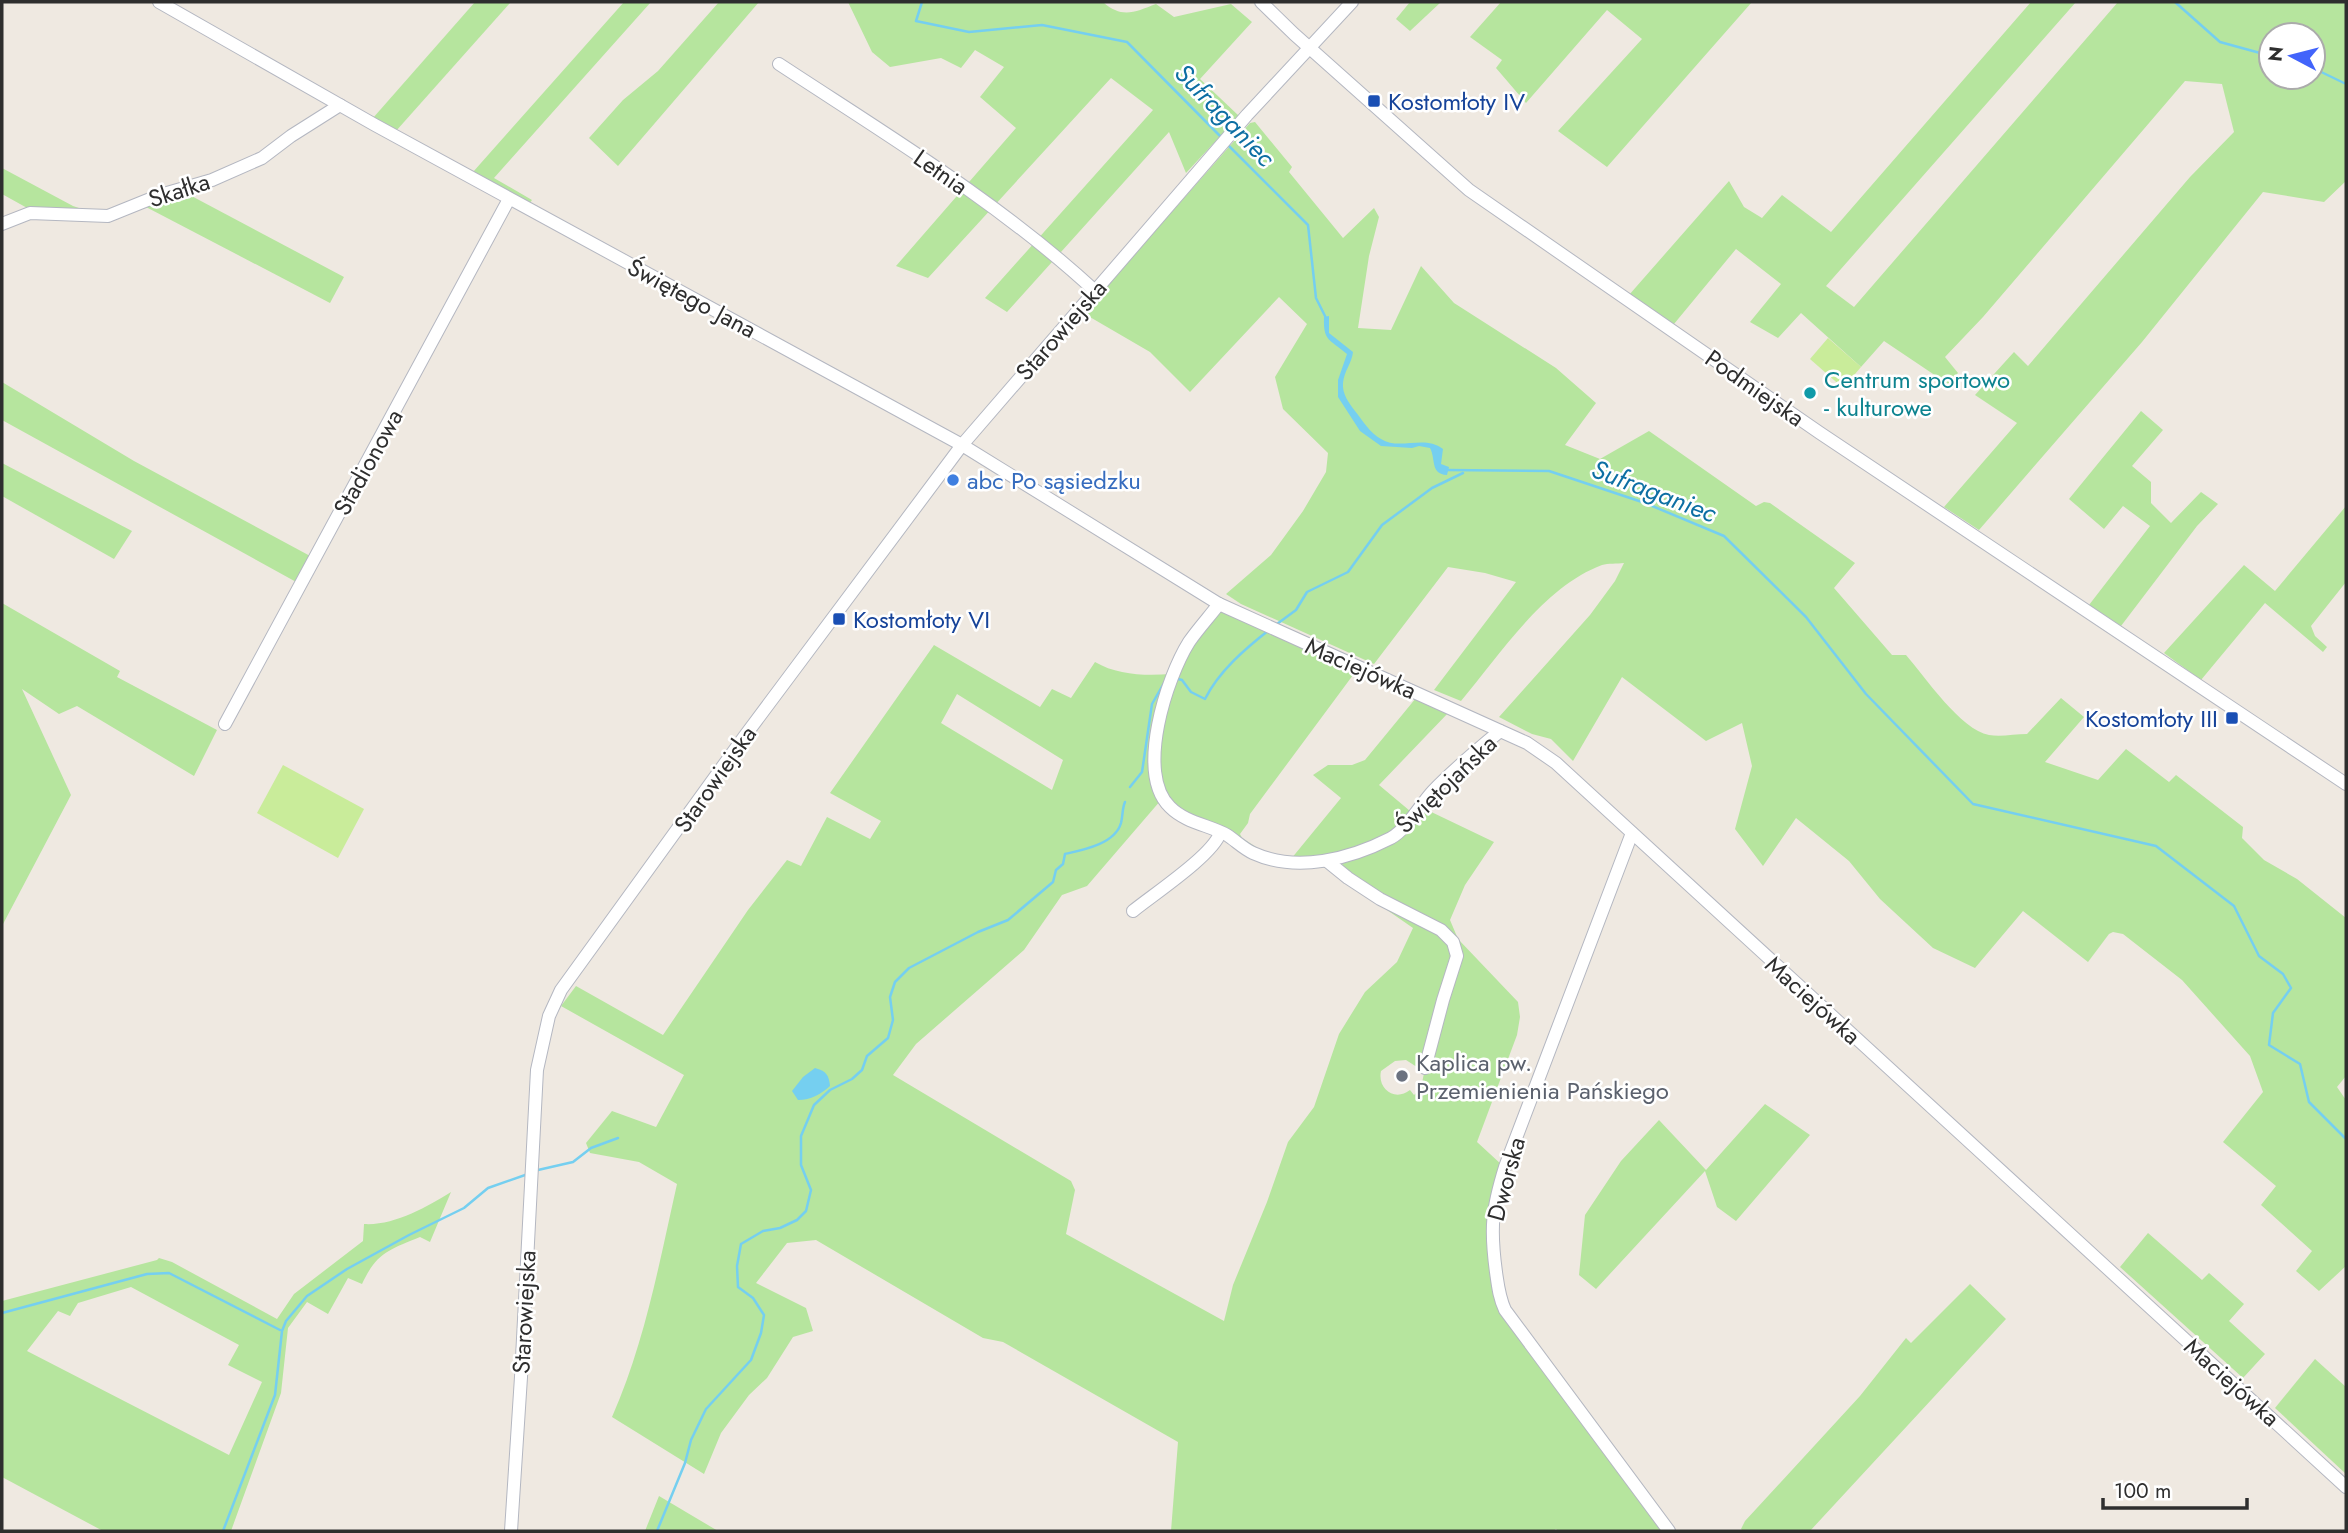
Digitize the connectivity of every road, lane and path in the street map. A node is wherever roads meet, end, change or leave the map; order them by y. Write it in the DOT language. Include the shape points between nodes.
graph roads {
  1 [pos="159,2"];
  2 [pos="1261,2"];
  3 [pos="1352,2"];
  4 [pos="1309,48"];
  5 [pos="779,64"];
  6 [pos="340,105"];
  7 [pos="509,198"];
  8 [pos="2,224"];
  9 [pos="1095,291"];
  10 [pos="962,445"];
  11 [pos="1219,604"];
  12 [pos="225,724"];
  13 [pos="1500,731"];
  14 [pos="2346,784"];
  15 [pos="1220,833"];
  16 [pos="1632,833"];
  17 [pos="1327,861"];
  18 [pos="1133,911"];
  19 [pos="1425,1068"];
  20 [pos="2346,1487"];
  21 [pos="511,1531"];
  22 [pos="1669,1531"];
  1 -- 6 [label="street, Świętego Jana"];
  2 -- 4 [label="street, Podmiejska"];
  3 -- 4 [label="street"];
  4 -- 9 [label="street, Starowiejska"];
  4 -- 14 [label="street, Podmiejska" via="1469,190 1820,433"];
  5 -- 9 [label="street, Letnia" via="1022,229"];
  6 -- 7 [label="street, Świętego Jana"];
  6 -- 8 [label="street, Skałka" via="262,158 212,180 108,216 30,214"];
  7 -- 10 [label="street, Świętego Jana"];
  7 -- 12 [label="street, Stadionowa"];
  9 -- 10 [label="street, Starowiejska"];
  10 -- 11 [label="street, Świętego Jana"];
  10 -- 21 [label="street, Starowiejska" via="561,990 549,1016 538,1061"];
  11 -- 13 [label="street, Maciejówka"];
  11 -- 15 [label="street, Świętojańska" via="1189,642 1166,691 1155,764 1159,788 1169,806"];
  13 -- 16 [label="street, Maciejówka" via="1556,763"];
  13 -- 17 [label="street, Świętojańska" via="1451,772 1393,837"];
  15 -- 17 [label="street, Świętojańska" via="1271,859"];
  15 -- 18 [label="street" via="1206,853"];
  16 -- 20 [label="street, Maciejówka"];
  16 -- 22 [label="street, Dworska" via="1505,1167 1495,1199 1491,1237 1505,1310"];
  17 -- 19 [label="street" via="1380,899 1441,930 1453,942 1457,956"];
}
